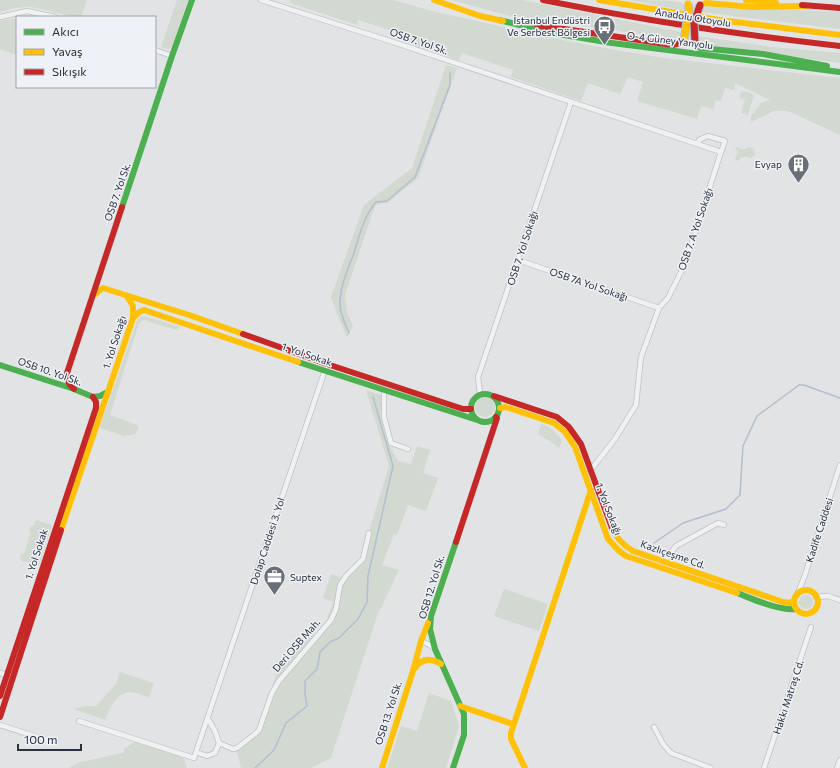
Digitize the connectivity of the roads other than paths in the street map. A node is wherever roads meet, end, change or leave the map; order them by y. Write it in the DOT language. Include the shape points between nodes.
graph roads {
  1 [pos="192,0"];
  2 [pos="261,0"];
  3 [pos="434,0"];
  4 [pos="543,0"];
  5 [pos="599,0"];
  6 [pos="746,0"];
  7 [pos="686,2"];
  8 [pos="806,6"];
  9 [pos="840,8"];
  10 [pos="50,16"];
  11 [pos="0,17"];
  12 [pos="499,20"];
  13 [pos="840,35"];
  14 [pos="840,46"];
  15 [pos="156,50"];
  16 [pos="172,56"];
  17 [pos="840,70"];
  18 [pos="571,102"];
  19 [pos="698,144"];
  20 [pos="721,152"];
  21 [pos="518,260"];
  22 [pos="98,279"];
  23 [pos="103,288"];
  24 [pos="93,296"];
  25 [pos="127,296"];
  26 [pos="659,308"];
  27 [pos="133,318"];
  28 [pos="0,365"];
  29 [pos="326,368"];
  30 [pos="66,376"];
  31 [pos="50,382"];
  32 [pos="74,389"];
  33 [pos="384,390"];
  34 [pos="108,392"];
  35 [pos="480,394"];
  36 [pos="494,396"];
  37 [pos="93,397"];
  38 [pos="500,408"];
  39 [pos="471,409"];
  40 [pos="496,416"];
  41 [pos="477,420"];
  42 [pos="488,422"];
  43 [pos="92,427"];
  44 [pos="492,433"];
  45 [pos="408,449"];
  46 [pos="840,465"];
  47 [pos="588,472"];
  48 [pos="596,484"];
  49 [pos="591,490"];
  50 [pos="724,525"];
  51 [pos="369,533"];
  52 [pos="664,562"];
  53 [pos="796,597"];
  54 [pos="816,597"];
  55 [pos="840,600"];
  56 [pos="796,609"];
  57 [pos="431,616"];
  58 [pos="811,627"];
  59 [pos="421,641"];
  60 [pos="435,649"];
  61 [pos="441,664"];
  62 [pos="413,671"];
  63 [pos="7,675"];
  64 [pos="0,696"];
  65 [pos="460,706"];
  66 [pos="0,718"];
  67 [pos="208,718"];
  68 [pos="79,721"];
  69 [pos="514,724"];
  70 [pos="0,725"];
  71 [pos="654,727"];
  72 [pos="50,741"];
  73 [pos="219,743"];
  74 [pos="196,752"];
  75 [pos="840,760"];
  76 [pos="382,766"];
  77 [pos="453,768"];
  78 [pos="525,768"];
  79 [pos="711,768"];
  80 [pos="764,768"];
  81 [pos="837,768"];
  1 -- 16 [label="main road, OSB 7. Yol Sk."];
  2 -- 18 [label="street, OSB 7. Yol Sk."];
  3 -- 12 [label="main road"];
  4 -- 14 [label="main road, Anadolu Otoyolu" via="718,32"];
  5 -- 13 [label="main road, Anadolu Otoyolu" via="719,20"];
  6 -- 8 [label="main road"];
  7 -- 12 [label="main road, bridge" via="689,9 684,40 673,45"];
  8 -- 9 [label="main road"];
  8 -- 17 [label="main road, bridge" via="753,7 706,3 700,5 697,11 694,43 700,48 763,54"];
  10 -- 11 [label="street" via="27,11"];
  12 -- 17 [label="main road, O-4 Güney Yanyolu" via="552,33 612,43"];
  15 -- 16 [label="street"];
  16 -- 22 [label="main road, OSB 7. Yol Sk."];
  18 -- 19 [label="street"];
  18 -- 21 [label="street, OSB 7. Yol Sokağı"];
  19 -- 20 [label="street"];
  19 -- 20 [label="street" via="699,140 708,136 725,141"];
  20 -- 26 [label="street, OSB 7. A Yol Sokağı" via="684,264 668,298"];
  21 -- 26 [label="street, OSB 7A Yol Sokağı"];
  21 -- 35 [label="street, OSB 7. Yol Sokağı" via="478,377"];
  22 -- 23 [label="main road"];
  22 -- 24 [label="main road, OSB 7. Yol Sk."];
  23 -- 24 [label="main road"];
  23 -- 25 [label="main road"];
  24 -- 30 [label="main road, OSB 7. Yol Sk."];
  25 -- 27 [label="main road, 1. Yol Sokağı" via="134,307"];
  25 -- 29 [label="main road" via="189,315"];
  26 -- 47 [label="street, OSB 7. A Yol Sokağı" via="641,357 636,405 616,440"];
  27 -- 29 [label="main road, 1. Yol Sokak" via="144,310"];
  27 -- 34 [label="main road, 1. Yol Sokağı"];
  28 -- 31 [label="main road, OSB 10. Yol Sk."];
  29 -- 33 [label="main road, 1. Yol Sokak"];
  29 -- 39 [label="main road" via="463,409"];
  29 -- 67 [label="street, Dolap Caddesi 3. Yol"];
  30 -- 31 [label="main road"];
  30 -- 32 [label="main road"];
  31 -- 32 [label="main road, OSB 10. Yol Sk."];
  32 -- 37 [label="main road, OSB 10. Yol Sk."];
  33 -- 41 [label="main road, 1. Yol Sokak"];
  33 -- 45 [label="street" via="384,417 391,443"];
  34 -- 37 [label="main road"];
  34 -- 43 [label="main road, 1. Yol Sokağı"];
  35 -- 36 [label="main road"];
  35 -- 39 [label="main road" via="473,400"];
  36 -- 38 [label="main road"];
  36 -- 47 [label="main road" via="557,417 569,427 581,444"];
  37 -- 43 [label="main road" via="96,408"];
  38 -- 40 [label="main road"];
  38 -- 47 [label="main road, 1. Yol Sokağı" via="518,410 554,423 575,447"];
  39 -- 41 [label="main road"];
  40 -- 42 [label="main road"];
  40 -- 44 [label="main road, OSB 12. Yol Sk."];
  41 -- 42 [label="main road"];
  42 -- 44 [label="main road"];
  43 -- 63 [label="main road, 1. Yol Sokağı"];
  44 -- 57 [label="main road, OSB 12. Yol Sk."];
  46 -- 53 [label="street, Kadife Caddesi"];
  47 -- 48 [label="main road, Kazlıçeşme Cd."];
  47 -- 49 [label="main road, 1. Yol Sokağı"];
  48 -- 49 [label="main road"];
  48 -- 52 [label="main road, Kazlıçeşme Cd." via="615,535 633,551"];
  49 -- 56 [label="main road, 1. Yol Sokağı" via="608,539 626,556 781,608"];
  49 -- 69 [label="main road"];
  50 -- 52 [label="street" via="718,523 676,546"];
  51 -- 73 [label="street, Deri OSB Mah." via="362,559 340,585 336,610 331,620 279,681 257,732 237,748 233,749"];
  52 -- 53 [label="main road, Kazlıçeşme Cd." via="783,602 791,603"];
  53 -- 54 [label="main road" via="800,592 807,591"];
  53 -- 56 [label="main road"];
  54 -- 55 [label="street" via="828,596"];
  54 -- 56 [label="main road" via="817,604 810,613 802,614"];
  57 -- 59 [label="main road, OSB 13. Yol Sk."];
  57 -- 60 [label="main road, OSB 12. Yol Sk." via="430,633"];
  58 -- 80 [label="street, Hakkı Matraş Cd."];
  59 -- 60 [label="street"];
  59 -- 62 [label="main road, OSB 13. Yol Sk."];
  60 -- 61 [label="main road, OSB 12. Yol Sk."];
  61 -- 62 [label="main road" via="424,659"];
  61 -- 65 [label="main road, OSB 12. Yol Sk."];
  62 -- 76 [label="main road, OSB 13. Yol Sk."];
  63 -- 64 [label="main road"];
  63 -- 66 [label="main road, 1. Yol Sokağı"];
  65 -- 69 [label="main road"];
  65 -- 77 [label="main road, OSB 12. Yol Sk." via="464,714 465,729"];
  67 -- 73 [label="street" via="216,731"];
  67 -- 74 [label="street, Dolap Caddesi 3. Yol"];
  68 -- 74 [label="street" via="194,758"];
  69 -- 78 [label="main road" via="511,739"];
  70 -- 72 [label="street"];
  71 -- 79 [label="street" via="671,753"];
  73 -- 74 [label="street" via="215,753 207,756"];
  75 -- 81 [label="street"];
}
